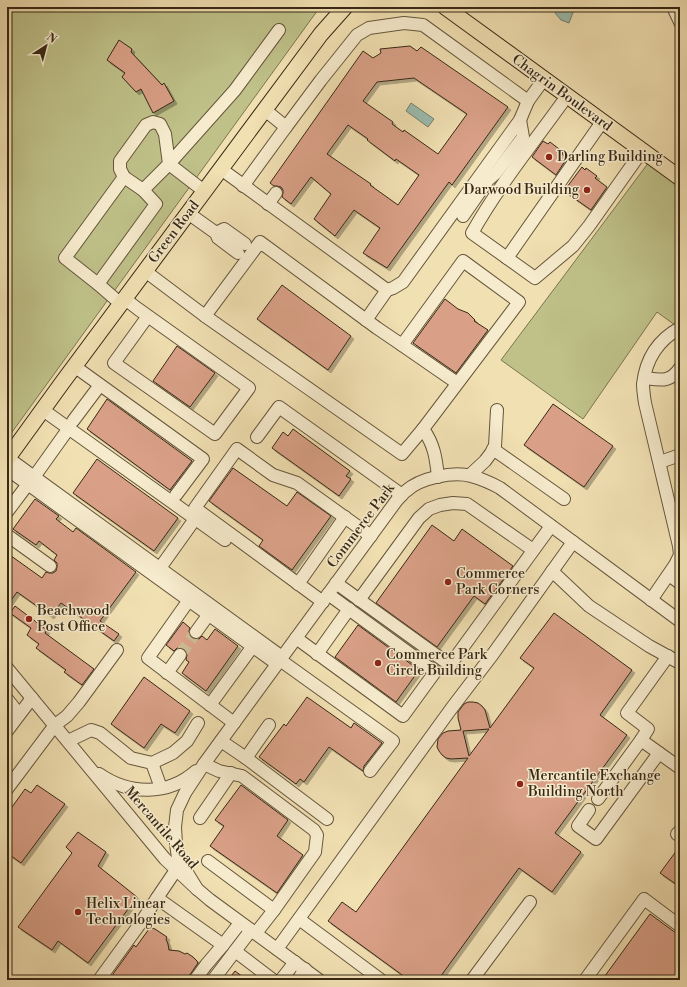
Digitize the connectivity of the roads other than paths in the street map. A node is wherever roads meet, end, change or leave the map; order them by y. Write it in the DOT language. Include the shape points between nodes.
graph roads {
  1 [pos="345,7"];
  2 [pos="445,7"];
  3 [pos="673,7"];
  4 [pos="680,22"];
  5 [pos="279,30"];
  6 [pos="544,79"];
  7 [pos="567,96"];
  8 [pos="528,101"];
  9 [pos="265,110"];
  10 [pos="520,120"];
  11 [pos="602,122"];
  12 [pos="286,127"];
  13 [pos="642,151"];
  14 [pos="495,155"];
  15 [pos="169,164"];
  16 [pos="220,169"];
  17 [pos="124,178"];
  18 [pos="680,178"];
  19 [pos="488,180"];
  20 [pos="243,186"];
  21 [pos="143,190"];
  22 [pos="204,191"];
  23 [pos="276,193"];
  24 [pos="268,204"];
  25 [pos="188,213"];
  26 [pos="463,216"];
  27 [pos="242,248"];
  28 [pos="507,258"];
  29 [pos="145,271"];
  30 [pos="98,284"];
  31 [pos="387,290"];
  32 [pos="123,301"];
  33 [pos="148,316"];
  34 [pos="206,316"];
  35 [pos="366,320"];
  36 [pos="680,328"];
  37 [pos="402,345"];
  38 [pos="74,366"];
  39 [pos="680,368"];
  40 [pos="644,378"];
  41 [pos="457,383"];
  42 [pos="100,384"];
  43 [pos="43,410"];
  44 [pos="497,410"];
  45 [pos="71,425"];
  46 [pos="423,429"];
  47 [pos="257,437"];
  48 [pos="493,449"];
  49 [pos="680,455"];
  50 [pos="7,462"];
  51 [pos="660,462"];
  52 [pos="470,476"];
  53 [pos="438,477"];
  54 [pos="31,480"];
  55 [pos="176,495"];
  56 [pos="402,495"];
  57 [pos="564,499"];
  58 [pos="7,512"];
  59 [pos="195,514"];
  60 [pos="345,517"];
  61 [pos="551,526"];
  62 [pos="7,535"];
  63 [pos="371,536"];
  64 [pos="573,542"];
  65 [pos="533,550"];
  66 [pos="680,550"];
  67 [pos="50,566"];
  68 [pos="160,568"];
  69 [pos="552,571"];
  70 [pos="669,575"];
  71 [pos="336,583"];
  72 [pos="680,583"];
  73 [pos="298,584"];
  74 [pos="189,600"];
  75 [pos="359,600"];
  76 [pos="651,600"];
  77 [pos="323,601"];
  78 [pos="349,609"];
  79 [pos="209,614"];
  80 [pos="680,621"];
  81 [pos="196,632"];
  82 [pos="296,638"];
  83 [pos="253,646"];
  84 [pos="117,650"];
  85 [pos="317,654"];
  86 [pos="180,655"];
  87 [pos="668,656"];
  88 [pos="280,660"];
  89 [pos="680,663"];
  90 [pos="7,668"];
  91 [pos="167,673"];
  92 [pos="32,698"];
  93 [pos="7,699"];
  94 [pos="210,705"];
  95 [pos="19,714"];
  96 [pos="198,723"];
  97 [pos="234,723"];
  98 [pos="269,725"];
  99 [pos="55,726"];
  100 [pos="7,731"];
  101 [pos="641,740"];
  102 [pos="68,741"];
  103 [pos="221,741"];
  104 [pos="660,753"];
  105 [pos="246,758"];
  106 [pos="152,763"];
  107 [pos="204,764"];
  108 [pos="90,768"];
  109 [pos="680,768"];
  110 [pos="370,771"];
  111 [pos="231,773"];
  112 [pos="161,788"];
  113 [pos="7,789"];
  114 [pos="598,799"];
  115 [pos="589,810"];
  116 [pos="200,818"];
  117 [pos="327,820"];
  118 [pos="680,831"];
  119 [pos="680,836"];
  120 [pos="208,861"];
  121 [pos="179,866"];
  122 [pos="197,890"];
  123 [pos="158,898"];
  124 [pos="530,902"];
  125 [pos="274,910"];
  126 [pos="299,919"];
  127 [pos="240,923"];
  128 [pos="680,926"];
  129 [pos="253,932"];
  130 [pos="223,945"];
  131 [pos="277,949"];
  132 [pos="235,951"];
  133 [pos="300,966"];
  134 [pos="99,980"];
  135 [pos="195,980"];
  136 [pos="214,980"];
  137 [pos="273,980"];
  138 [pos="281,980"];
  139 [pos="298,980"];
  140 [pos="319,980"];
  141 [pos="381,980"];
  142 [pos="472,980"];
  143 [pos="585,980"];
  1 -- 9 [label="main road, Green Road" via="321,34"];
  2 -- 6 [label="main road, Chagrin Boulevard"];
  3 -- 4 [label="street"];
  5 -- 15 [label="street" via="235,90"];
  6 -- 7 [label="main road, Chagrin Boulevard"];
  6 -- 8 [label="street"];
  7 -- 11 [label="main road, Chagrin Boulevard"];
  7 -- 28 [label="street" via="483,213 472,233"];
  8 -- 10 [label="street"];
  8 -- 12 [label="street" via="422,25 404,23 369,28 357,35"];
  9 -- 12 [label="street"];
  9 -- 16 [label="main road, Green Road"];
  10 -- 14 [label="street"];
  10 -- 19 [label="street" via="523,137"];
  11 -- 13 [label="main road, Chagrin Boulevard"];
  11 -- 28 [label="street"];
  12 -- 20 [label="street"];
  13 -- 18 [label="main road, Chagrin Boulevard"];
  13 -- 28 [label="street" via="573,246 536,278"];
  14 -- 19 [label="street"];
  14 -- 31 [label="street" via="403,282"];
  15 -- 17 [label="street" via="165,134 160,124 153,122 146,125 120,161"];
  15 -- 21 [label="street"];
  15 -- 22 [label="street"];
  16 -- 20 [label="street"];
  16 -- 22 [label="main road, Green Road"];
  17 -- 21 [label="street"];
  17 -- 30 [label="street" via="65,258"];
  19 -- 26 [label="street"];
  20 -- 24 [label="street"];
  21 -- 30 [label="street" via="156,204"];
  22 -- 25 [label="main road, Green Road"];
  23 -- 24 [label="street"];
  24 -- 31 [label="street"];
  25 -- 27 [label="street" via="216,233 224,229"];
  25 -- 29 [label="main road, Green Road"];
  29 -- 32 [label="main road, Green Road"];
  29 -- 34 [label="street"];
  30 -- 32 [label="street"];
  31 -- 35 [label="street"];
  32 -- 33 [label="street"];
  32 -- 38 [label="main road, Green Road"];
  33 -- 33 [label="street" via="249,388 215,434 114,363"];
  34 -- 35 [label="street" via="260,242"];
  34 -- 46 [label="street" via="402,454"];
  35 -- 37 [label="street"];
  36 -- 40 [label="street" via="671,333 654,351"];
  37 -- 41 [label="street"];
  37 -- 41 [label="street" via="462,261 519,302"];
  38 -- 42 [label="street"];
  38 -- 43 [label="main road, Green Road"];
  39 -- 40 [label="street" via="668,379"];
  40 -- 51 [label="street" via="645,403"];
  41 -- 46 [label="street"];
  42 -- 45 [label="street"];
  42 -- 55 [label="street" via="203,459"];
  43 -- 45 [label="street"];
  43 -- 50 [label="main road, Green Road"];
  44 -- 48 [label="street"];
  45 -- 54 [label="street"];
  45 -- 59 [label="street"];
  46 -- 53 [label="street" via="433,448"];
  47 -- 56 [label="street" via="279,407"];
  48 -- 52 [label="street"];
  48 -- 57 [label="street"];
  49 -- 51 [label="street"];
  50 -- 54 [label="street"];
  51 -- 66 [label="street"];
  52 -- 53 [label="street, Commerce Park" via="456,474"];
  52 -- 61 [label="street, Commerce Park" via="500,488"];
  53 -- 56 [label="street, Commerce Park" via="406,490"];
  54 -- 58 [label="street"];
  54 -- 68 [label="street"];
  54 -- 74 [label="street"];
  56 -- 63 [label="street, Commerce Park"];
  59 -- 60 [label="street" via="237,449 273,476 297,483"];
  59 -- 68 [label="street"];
  59 -- 73 [label="street"];
  59 -- 77 [label="street"];
  60 -- 63 [label="street"];
  60 -- 73 [label="street"];
  61 -- 64 [label="street, Commerce Park"];
  61 -- 65 [label="street"];
  62 -- 67 [label="street"];
  63 -- 71 [label="street, Commerce Park"];
  64 -- 69 [label="street"];
  64 -- 76 [label="street, Commerce Park"];
  65 -- 75 [label="street" via="467,504 440,505 429,509 419,518"];
  65 -- 75 [label="street" via="450,665"];
  66 -- 70 [label="street" via="680,556"];
  68 -- 88 [label="street"];
  69 -- 87 [label="street" via="589,606"];
  69 -- 126 [label="street"];
  70 -- 72 [label="street"];
  70 -- 76 [label="street"];
  71 -- 75 [label="street"];
  71 -- 77 [label="street, Commerce Park"];
  73 -- 77 [label="street"];
  74 -- 79 [label="street"];
  74 -- 91 [label="street" via="148,658"];
  76 -- 80 [label="street, Commerce Park"];
  77 -- 78 [label="street"];
  77 -- 82 [label="street, Commerce Park"];
  78 -- 85 [label="street"];
  78 -- 85 [label="street" via="435,672 403,716"];
  79 -- 81 [label="street"];
  79 -- 83 [label="street"];
  82 -- 85 [label="street"];
  82 -- 88 [label="street, Commerce Park"];
  83 -- 88 [label="street"];
  83 -- 94 [label="street"];
  84 -- 99 [label="street" via="79,702"];
  86 -- 91 [label="street"];
  87 -- 89 [label="street"];
  87 -- 101 [label="street" via="627,713 648,729"];
  88 -- 97 [label="street, Commerce Park"];
  88 -- 110 [label="street" via="393,741"];
  90 -- 92 [label="street, Mercantile Road"];
  91 -- 94 [label="street"];
  92 -- 95 [label="street"];
  92 -- 99 [label="street, Mercantile Road"];
  93 -- 95 [label="street"];
  94 -- 97 [label="street"];
  95 -- 100 [label="street"];
  96 -- 106 [label="street" via="187,740 173,753"];
  97 -- 103 [label="street, Commerce Park"];
  98 -- 105 [label="street"];
  99 -- 102 [label="street, Mercantile Road"];
  99 -- 113 [label="street"];
  101 -- 104 [label="street"];
  101 -- 114 [label="street"];
  102 -- 106 [label="street" via="91,730 100,733 131,758"];
  102 -- 108 [label="street, Mercantile Road"];
  103 -- 105 [label="street"];
  103 -- 107 [label="street, Commerce Park"];
  104 -- 109 [label="street"];
  104 -- 115 [label="street" via="596,839 578,826"];
  105 -- 117 [label="street"];
  106 -- 112 [label="street"];
  107 -- 111 [label="street" via="218,771"];
  107 -- 112 [label="street, Commerce Park" via="180,782"];
  107 -- 121 [label="street, Commerce Park" via="177,810 175,827"];
  108 -- 112 [label="street, Commerce Park" via="107,780 134,790"];
  108 -- 121 [label="street, Mercantile Road" via="165,859"];
  111 -- 116 [label="street"];
  111 -- 125 [label="street" via="242,776 314,830 317,835 315,852"];
  118 -- 119 [label="street" via="677,834"];
  120 -- 125 [label="street"];
  121 -- 122 [label="street, Commerce Park"];
  121 -- 123 [label="street"];
  122 -- 127 [label="street, Mercantile Road"];
  123 -- 130 [label="street"];
  123 -- 134 [label="street"];
  124 -- 142 [label="street"];
  125 -- 129 [label="street"];
  126 -- 131 [label="street"];
  126 -- 141 [label="street"];
  127 -- 129 [label="street, Mercantile Road"];
  127 -- 130 [label="street"];
  128 -- 143 [label="street" via="644,899"];
  129 -- 131 [label="street, Mercantile Road"];
  129 -- 132 [label="street"];
  130 -- 135 [label="street"];
  131 -- 133 [label="street, Mercantile Road"];
  132 -- 136 [label="street"];
  132 -- 137 [label="street"];
  133 -- 138 [label="street"];
  133 -- 139 [label="street"];
  133 -- 140 [label="street, Mercantile Road"];
}
